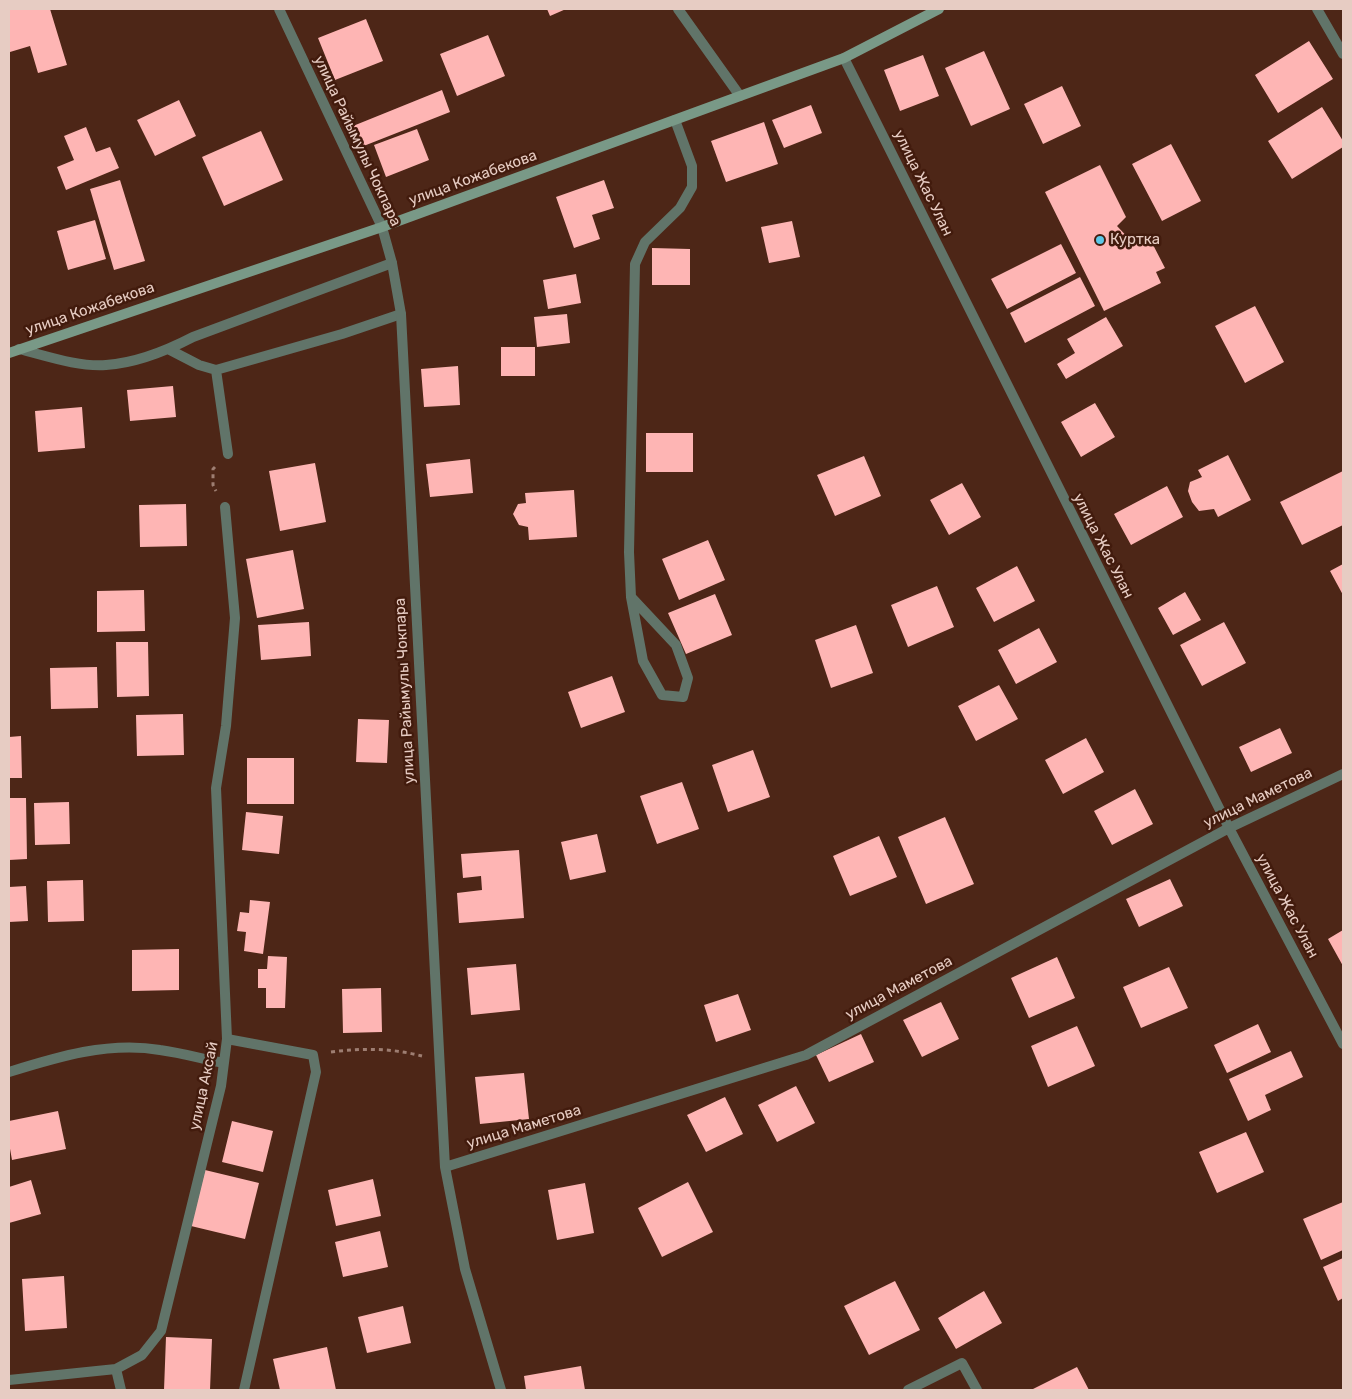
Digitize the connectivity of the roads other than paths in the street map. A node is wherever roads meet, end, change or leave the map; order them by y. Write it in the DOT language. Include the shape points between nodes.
graph roads {
  1 [pos="279,9"];
  2 [pos="678,9"];
  3 [pos="939,9"];
  4 [pos="1317,9"];
  5 [pos="1343,54"];
  6 [pos="844,58"];
  7 [pos="740,96"];
  8 [pos="675,120"];
  9 [pos="382,227"];
  10 [pos="392,263"];
  11 [pos="401,314"];
  12 [pos="20,349"];
  13 [pos="170,350"];
  14 [pos="9,353"];
  15 [pos="216,370"];
  16 [pos="228,454"];
  17 [pos="225,507"];
  18 [pos="631,597"];
  19 [pos="1343,774"];
  20 [pos="1229,828"];
  21 [pos="227,1039"];
  22 [pos="1343,1044"];
  23 [pos="224,1063"];
  24 [pos="9,1072"];
  25 [pos="445,1167"];
  26 [pos="116,1370"];
  27 [pos="9,1380"];
  28 [pos="120,1390"];
  29 [pos="244,1390"];
  30 [pos="500,1390"];
  31 [pos="908,1390"];
  32 [pos="977,1390"];
  1 -- 9 [label="street, улица Райымулы Чокпара"];
  2 -- 7 [label="street"];
  3 -- 6 [label="main road, улица Кожабекова"];
  4 -- 5 [label="street"];
  6 -- 7 [label="main road, улица Кожабекова"];
  6 -- 20 [label="street, улица Жас Улан"];
  7 -- 8 [label="main road, улица Кожабекова"];
  8 -- 9 [label="main road, улица Кожабекова"];
  8 -- 18 [label="street" via="692,166 692,187 680,208 645,242 635,264 629,552"];
  9 -- 10 [label="street, улица Райымулы Чокпара"];
  9 -- 12 [label="main road, улица Кожабекова"];
  10 -- 11 [label="street, улица Райымулы Чокпара"];
  10 -- 13 [label="street" via="193,337"];
  11 -- 15 [label="street"];
  11 -- 25 [label="street, улица Райымулы Чокпара"];
  12 -- 13 [label="street" via="105,366"];
  12 -- 14 [label="main road, улица Кожабекова"];
  13 -- 15 [label="street"];
  15 -- 16 [label="street"];
  17 -- 21 [label="street" via="235,618 226,726 216,788"];
  18 -- 18 [label="street" via="643,661 662,696 683,697 688,678 676,645"];
  19 -- 20 [label="street, улица Маметова"];
  20 -- 22 [label="street, улица Жас Улан"];
  20 -- 25 [label="street, улица Маметова" via="806,1055"];
  21 -- 23 [label="street, улица Аксай"];
  21 -- 29 [label="street, улица Аксай" via="314,1054 316,1072"];
  23 -- 24 [label="street" via="159,1049 117,1048 62,1056"];
  23 -- 26 [label="street, улица Аксай" via="161,1331 142,1355"];
  25 -- 30 [label="street, улица Райымулы Чокпара" via="465,1269"];
  26 -- 27 [label="street"];
  26 -- 28 [label="street"];
  31 -- 32 [label="street" via="962,1363"];
}
